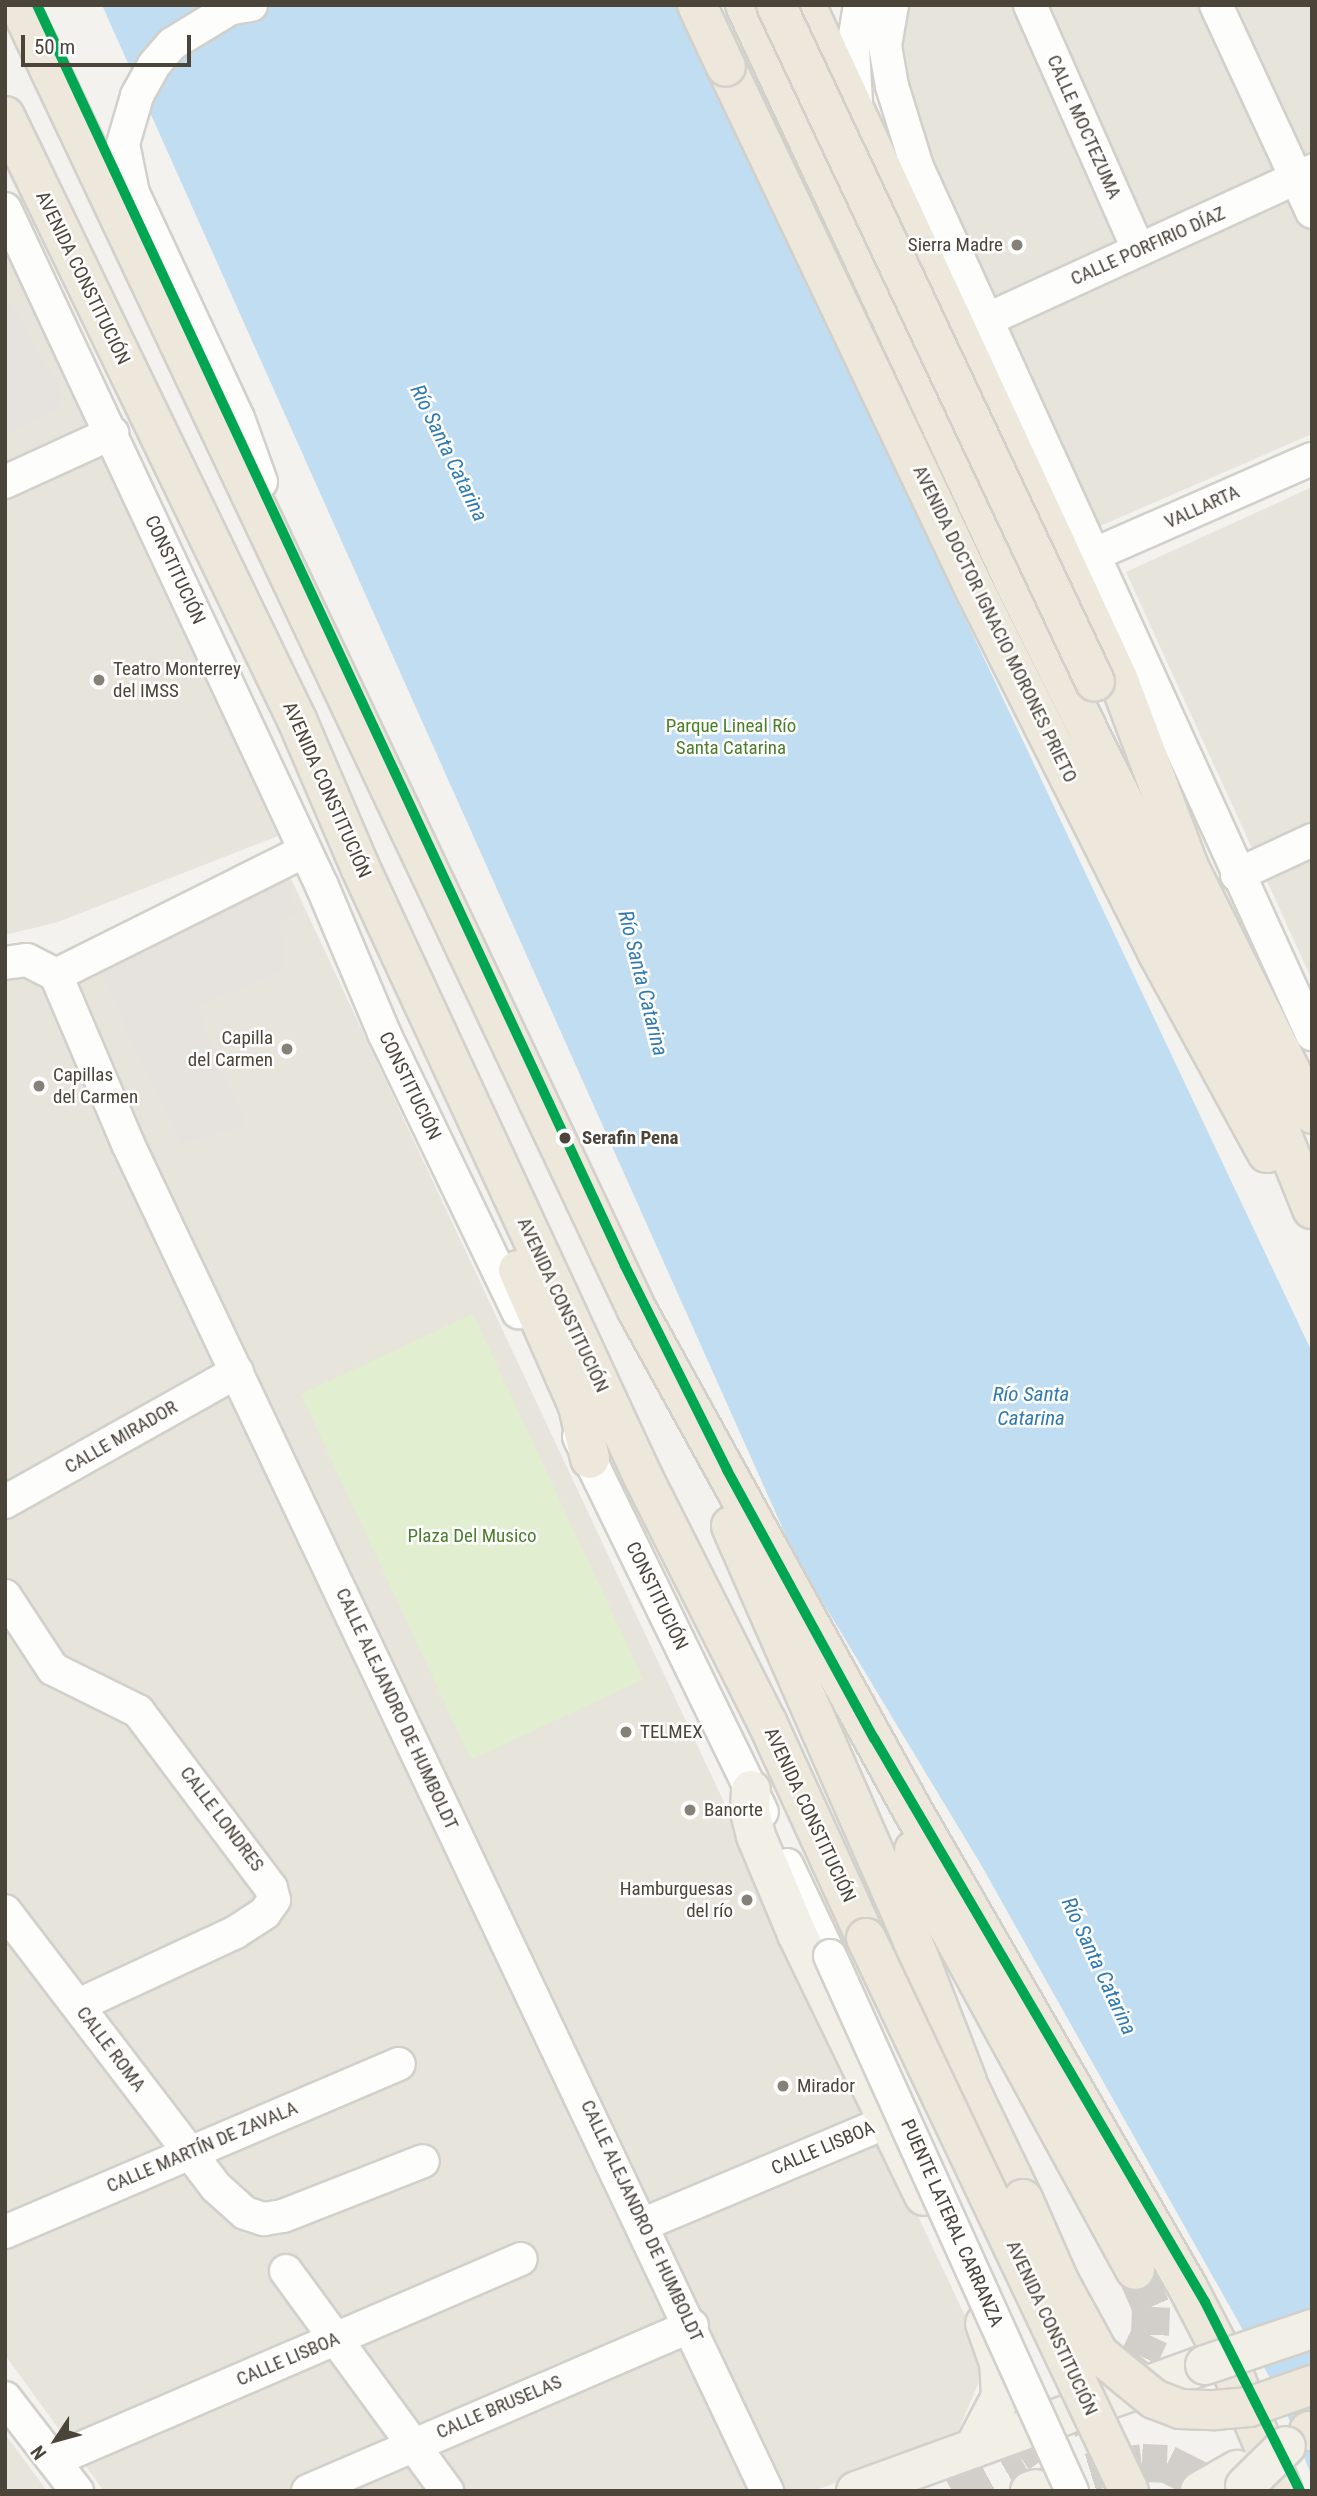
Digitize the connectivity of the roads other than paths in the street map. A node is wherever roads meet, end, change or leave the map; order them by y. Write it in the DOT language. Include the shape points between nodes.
graph roads {
  1 [pos="19,5"];
  2 [pos="251,5"];
  3 [pos="694,5"];
  4 [pos="745,5"];
  5 [pos="776,5"];
  6 [pos="782,5"];
  7 [pos="806,5"];
  8 [pos="860,5"];
  9 [pos="892,5"];
  10 [pos="1030,5"];
  11 [pos="1216,5"];
  12 [pos="781,82"];
  13 [pos="857,108"];
  14 [pos="5,116"];
  15 [pos="5,128"];
  16 [pos="26,159"];
  17 [pos="1304,175"];
  18 [pos="5,209"];
  19 [pos="1312,212"];
  20 [pos="1138,249"];
  21 [pos="984,321"];
  22 [pos="111,433"];
  23 [pos="1312,459"];
  24 [pos="5,482"];
  25 [pos="275,546"];
  26 [pos="1093,555"];
  27 [pos="297,720"];
  28 [pos="1312,841"];
  29 [pos="305,851"];
  30 [pos="1190,870"];
  31 [pos="1237,875"];
  32 [pos="5,963"];
  33 [pos="56,975"];
  34 [pos="1312,1034"];
  35 [pos="1312,1114"];
  36 [pos="1312,1209"];
  37 [pos="1312,1234"];
  38 [pos="637,1310"];
  39 [pos="237,1372"];
  40 [pos="590,1459"];
  41 [pos="5,1502"];
  42 [pos="5,1596"];
  43 [pos="766,1722"];
  44 [pos="751,1790"];
  45 [pos="914,1813"];
  46 [pos="5,1911"];
  47 [pos="830,1956"];
  48 [pos="79,2005"];
  49 [pos="399,2064"];
  50 [pos="967,2081"];
  51 [pos="887,2122"];
  52 [pos="188,2151"];
  53 [pos="423,2161"];
  54 [pos="644,2224"];
  55 [pos="5,2232"];
  56 [pos="521,2259"];
  57 [pos="1135,2270"];
  58 [pos="286,2271"];
  59 [pos="692,2326"];
  60 [pos="1312,2329"];
  61 [pos="335,2339"];
  62 [pos="1312,2385"];
  63 [pos="5,2398"];
  64 [pos="1305,2434"];
  65 [pos="413,2444"];
  66 [pos="974,2448"];
  67 [pos="54,2460"];
  68 [pos="1241,2482"];
  69 [pos="1046,2490"];
  70 [pos="77,2491"];
  71 [pos="308,2491"];
  72 [pos="447,2491"];
  73 [pos="767,2491"];
  74 [pos="856,2491"];
  75 [pos="1129,2491"];
  76 [pos="1200,2491"];
  77 [pos="1283,2491"];
  1 -- 25 [label="highway"];
  2 -- 25 [label="street" via="231,8 172,44 137,96 123,144 137,204 238,418 259,473"];
  3 -- 12 [label="street" via="743,34"];
  3 -- 37 [label="highway, AVENIDA DOCTOR IGNACIO MORONES PRIETO, bridge" via="976,592 1158,954"];
  4 -- 12 [label="highway"];
  5 -- 30 [label="highway, bridge" via="1095,682"];
  6 -- 12 [label="street" via="775,32"];
  7 -- 13 [label="highway"];
  8 -- 13 [label="street" via="853,47"];
  9 -- 21 [label="street" via="885,46 892,86 917,167"];
  10 -- 20 [label="street, CALLE MOCTEZUMA"];
  11 -- 17 [label="street"];
  12 -- 36 [label="highway" via="1012,577 1251,1058"];
  13 -- 30 [label="highway" via="1118,678"];
  14 -- 16 [label="highway, AVENIDA CONSTITUCIÓN"];
  15 -- 16 [label="highway"];
  16 -- 27 [label="highway, AVENIDA CONSTITUCIÓN"];
  17 -- 19 [label="street"];
  17 -- 20 [label="street, CALLE PORFIRIO DÍAZ"];
  18 -- 22 [label="street, CONSTITUCIÓN"];
  20 -- 21 [label="street, CALLE PORFIRIO DÍAZ"];
  21 -- 26 [label="street"];
  22 -- 24 [label="street"];
  22 -- 29 [label="street, CONSTITUCIÓN"];
  23 -- 26 [label="street, VALLARTA"];
  25 -- 38 [label="highway"];
  26 -- 31 [label="street"];
  27 -- 40 [label="highway" via="343,872 578,1406"];
  27 -- 43 [label="highway, AVENIDA CONSTITUCIÓN" via="360,867 643,1477"];
  28 -- 31 [label="street"];
  29 -- 33 [label="street"];
  29 -- 40 [label="street, CONSTITUCIÓN" via="384,1033"];
  30 -- 35 [label="highway"];
  31 -- 34 [label="street"];
  32 -- 33 [label="street" via="27,960"];
  33 -- 39 [label="street, CALLE ALEJANDRO DE HUMBOLDT" via="128,1144"];
  38 -- 45 [label="highway"];
  38 -- 50 [label="highway" via="911,1934"];
  39 -- 41 [label="street, CALLE MIRADOR"];
  39 -- 54 [label="street, CALLE ALEJANDRO DE HUMBOLDT"];
  40 -- 44 [label="street, CONSTITUCIÓN"];
  42 -- 48 [label="street, CALLE LONDRES" via="53,1669 138,1711 271,1888 274,1900 265,1913 236,1932"];
  43 -- 50 [label="highway" via="803,1766 838,1823"];
  43 -- 75 [label="highway, AVENIDA CONSTITUCIÓN, bridge"];
  44 -- 47 [label="street, CONSTITUCIÓN"];
  44 -- 51 [label="main road" via="756,1836"];
  45 -- 57 [label="highway" via="916,1861 934,1901"];
  45 -- 77 [label="highway" via="1188,2286 1236,2380"];
  46 -- 48 [label="street, CALLE ROMA"];
  47 -- 69 [label="street, PUENTE LATERAL CARRANZA, bridge"];
  48 -- 52 [label="street, CALLE ROMA"];
  49 -- 52 [label="street, CALLE MARTÍN DE ZAVALA"];
  50 -- 62 [label="highway, bridge" via="1059,2281 1099,2354 1154,2399 1180,2409 1249,2407"];
  51 -- 54 [label="street, CALLE LISBOA"];
  51 -- 66 [label="main road" via="974,2296 999,2363 1001,2397"];
  52 -- 53 [label="street, CALLE ROMA" via="216,2187 245,2213 264,2219 284,2217"];
  52 -- 55 [label="street, CALLE MARTÍN DE ZAVALA"];
  54 -- 59 [label="street, CALLE ALEJANDRO DE HUMBOLDT"];
  56 -- 61 [label="street, CALLE LISBOA"];
  58 -- 61 [label="street"];
  59 -- 65 [label="street, CALLE BRUSELAS"];
  59 -- 73 [label="street, CALLE ALEJANDRO DE HUMBOLDT"];
  60 -- 66 [label="main road, bridge"];
  61 -- 65 [label="street"];
  61 -- 67 [label="street, CALLE LISBOA"];
  63 -- 67 [label="street"];
  64 -- 68 [label="main road"];
  65 -- 71 [label="street, CALLE BRUSELAS"];
  65 -- 72 [label="street"];
  66 -- 74 [label="main road"];
  67 -- 70 [label="street"];
  68 -- 76 [label="main road"];
}
